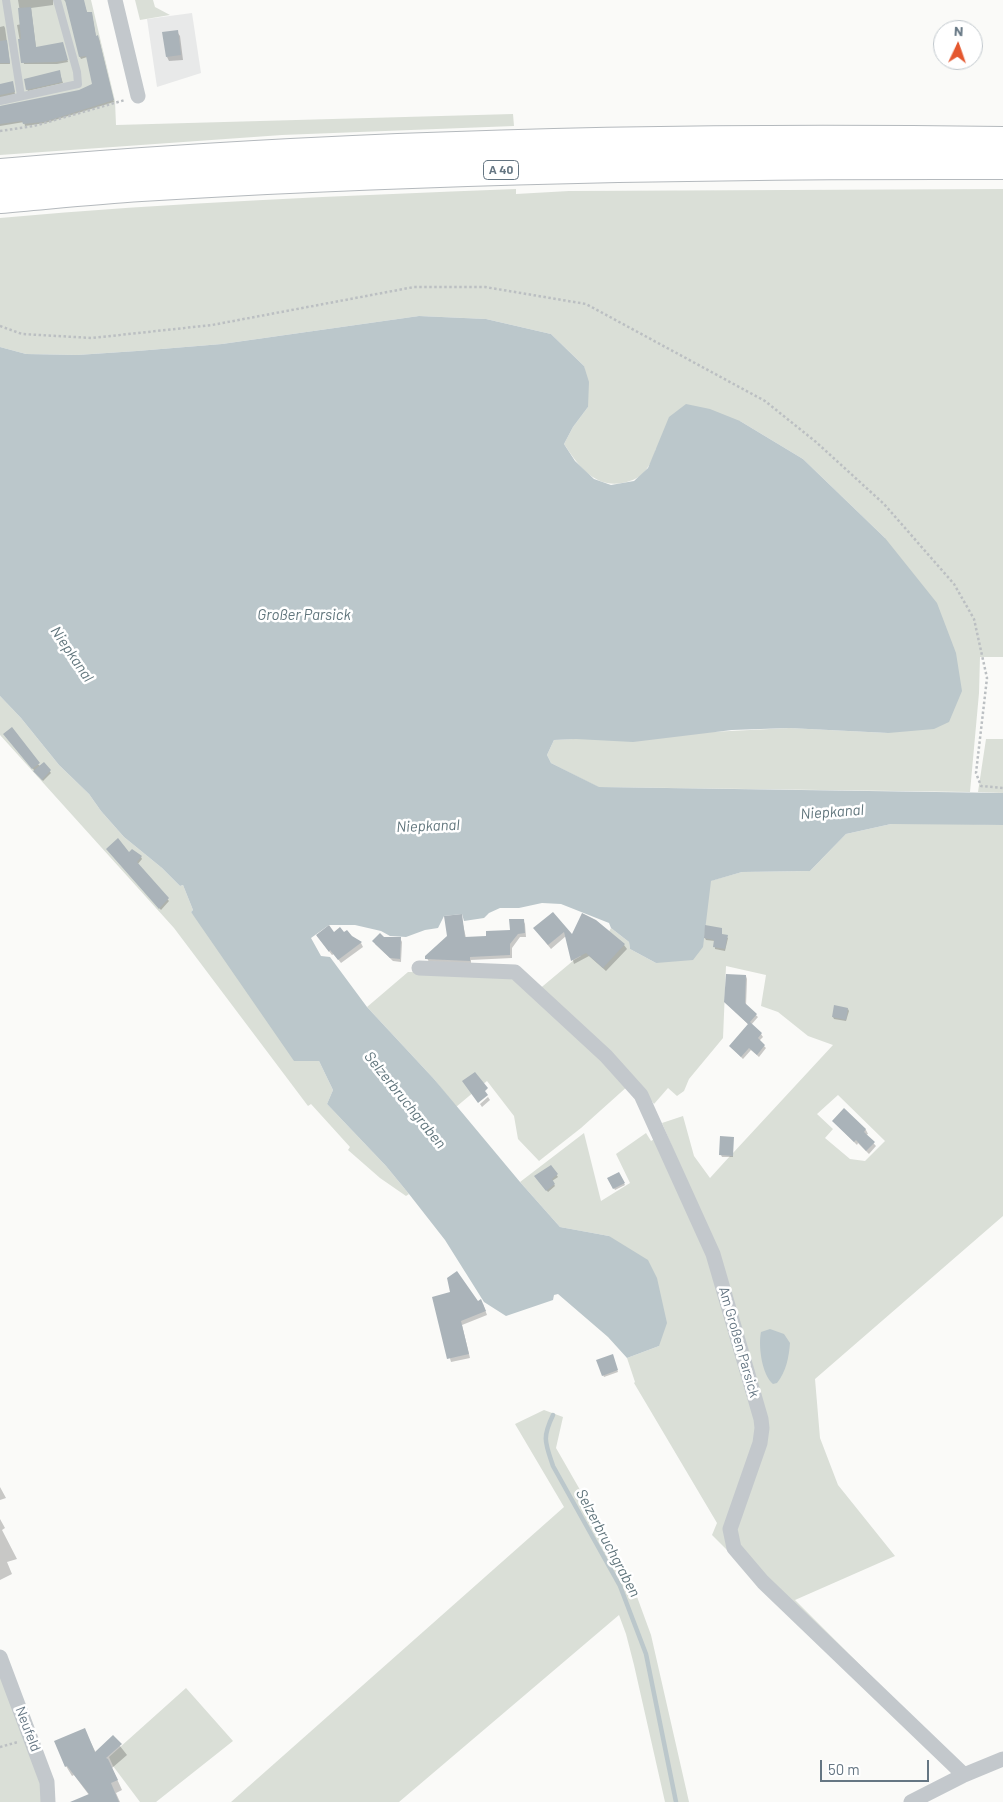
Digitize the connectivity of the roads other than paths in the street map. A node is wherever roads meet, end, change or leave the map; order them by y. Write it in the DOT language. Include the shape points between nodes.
graph roads {
  1 [pos="6,0"];
  2 [pos="57,0"];
  3 [pos="115,0"];
  4 [pos="21,96"];
  5 [pos="138,96"];
  6 [pos="0,101"];
  7 [pos="1003,141"];
  8 [pos="1003,165"];
  9 [pos="0,174"];
  10 [pos="0,199"];
  11 [pos="419,968"];
  12 [pos="0,1657"];
  13 [pos="1003,1759"];
  14 [pos="964,1775"];
  15 [pos="48,1802"];
  16 [pos="910,1802"];
  1 -- 4 [label="lane"];
  2 -- 4 [label="lane" via="78,84"];
  3 -- 5 [label="street"];
  4 -- 6 [label="lane"];
  7 -- 9 [label="highway, A 40" via="786,139 492,144 138,161"];
  8 -- 10 [label="highway, A 40" via="692,166 438,172 138,187"];
  11 -- 14 [label="street, Am Großen Parsick" via="515,972 606,1056 642,1095 713,1254 762,1419 760,1443 730,1529 734,1548 763,1582"];
  12 -- 15 [label="street, Neufeld" via="47,1782"];
  13 -- 14 [label="street"];
  14 -- 16 [label="street"];
}
